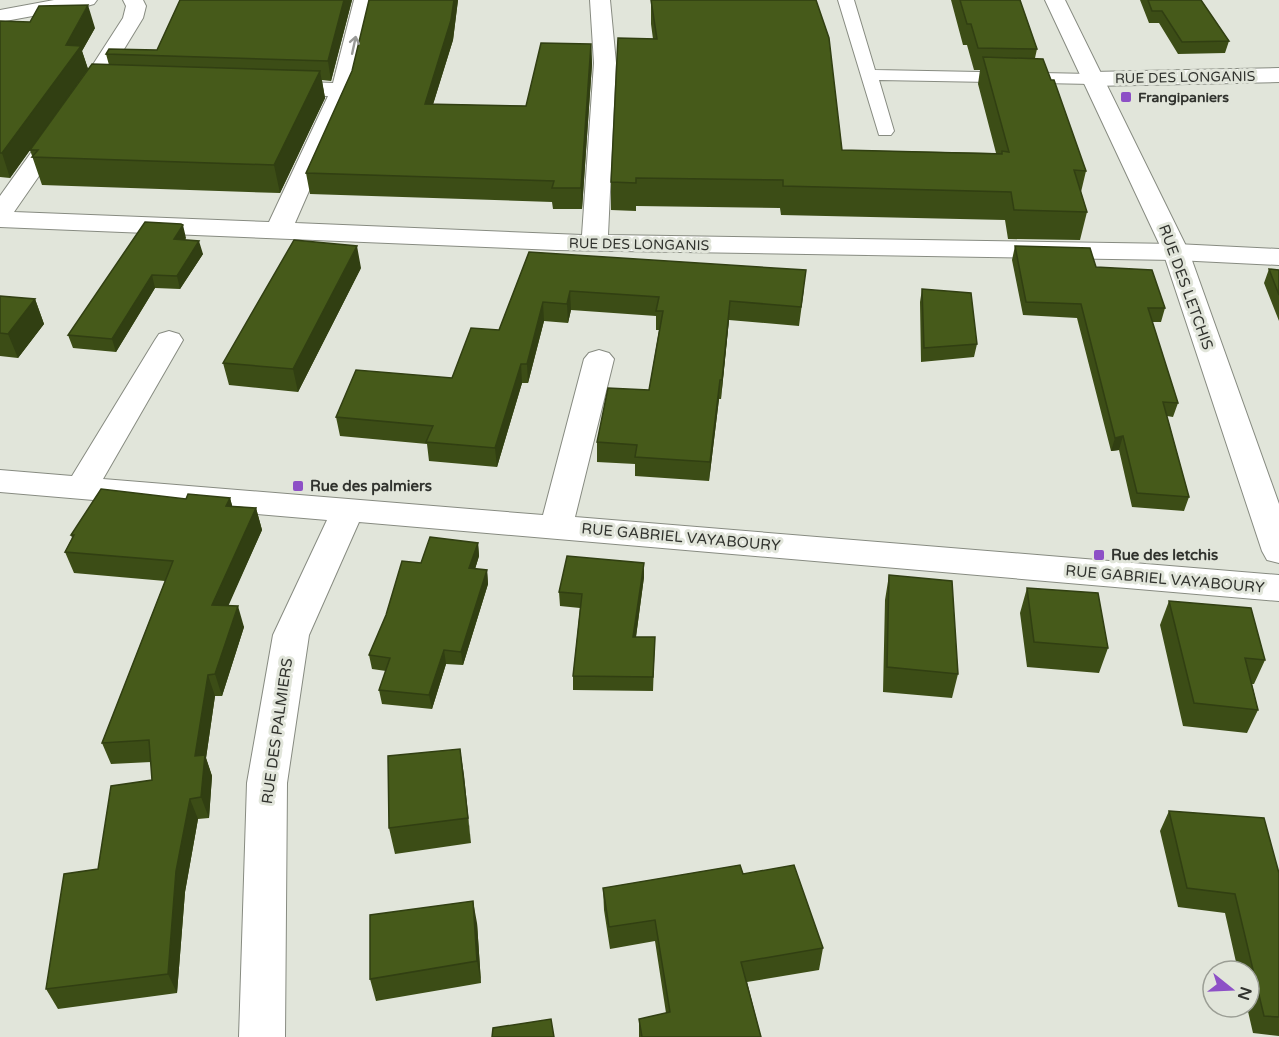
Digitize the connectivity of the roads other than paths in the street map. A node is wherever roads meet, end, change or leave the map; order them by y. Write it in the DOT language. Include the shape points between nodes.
graph roads {
  1 [pos="87,0"];
  2 [pos="133,0"];
  3 [pos="364,0"];
  4 [pos="600,0"];
  5 [pos="846,0"];
  6 [pos="1055,0"];
  7 [pos="11,10"];
  8 [pos="868,75"];
  9 [pos="1279,75"];
  10 [pos="1092,79"];
  11 [pos="93,82"];
  12 [pos="116,83"];
  13 [pos="259,87"];
  14 [pos="342,90"];
  15 [pos="885,131"];
  16 [pos="0,214"];
  17 [pos="0,219"];
  18 [pos="278,232"];
  19 [pos="595,243"];
  20 [pos="1176,252"];
  21 [pos="1279,257"];
  22 [pos="169,340"];
  23 [pos="599,359"];
  24 [pos="0,481"];
  25 [pos="82,487"];
  26 [pos="348,508"];
  27 [pos="555,527"];
  28 [pos="1279,551"];
  29 [pos="1279,588"];
  30 [pos="262,1037"];
  1 -- 7 [label="street"];
  2 -- 11 [label="street" via="133,18"];
  14 -- 3 [label="street, one-way"];
  4 -- 19 [label="street" via="605,63"];
  5 -- 8 [label="lane"];
  6 -- 10 [label="street, RUE DES LETCHIS"];
  8 -- 10 [label="lane"];
  8 -- 15 [label="lane"];
  9 -- 10 [label="street, RUE DES LONGANIS"];
  10 -- 20 [label="street, RUE DES LETCHIS"];
  11 -- 12 [label="street"];
  11 -- 16 [label="street"];
  13 -- 14 [label="street"];
  14 -- 18 [label="street"];
  17 -- 18 [label="street, RUE DES LONGANIS"];
  18 -- 19 [label="street, RUE DES LONGANIS"];
  19 -- 20 [label="street, RUE DES LONGANIS"];
  20 -- 21 [label="street, RUE DES LONGANIS"];
  20 -- 28 [label="street, RUE DES LETCHIS"];
  22 -- 25 [label="street"];
  23 -- 27 [label="street"];
  24 -- 25 [label="street, RUE GABRIEL VAYABOURY"];
  25 -- 26 [label="street, RUE GABRIEL VAYABOURY"];
  26 -- 27 [label="street, RUE GABRIEL VAYABOURY"];
  26 -- 30 [label="street, RUE DES PALMIERS" via="291,635 267,783"];
  27 -- 29 [label="street, RUE GABRIEL VAYABOURY"];
}
